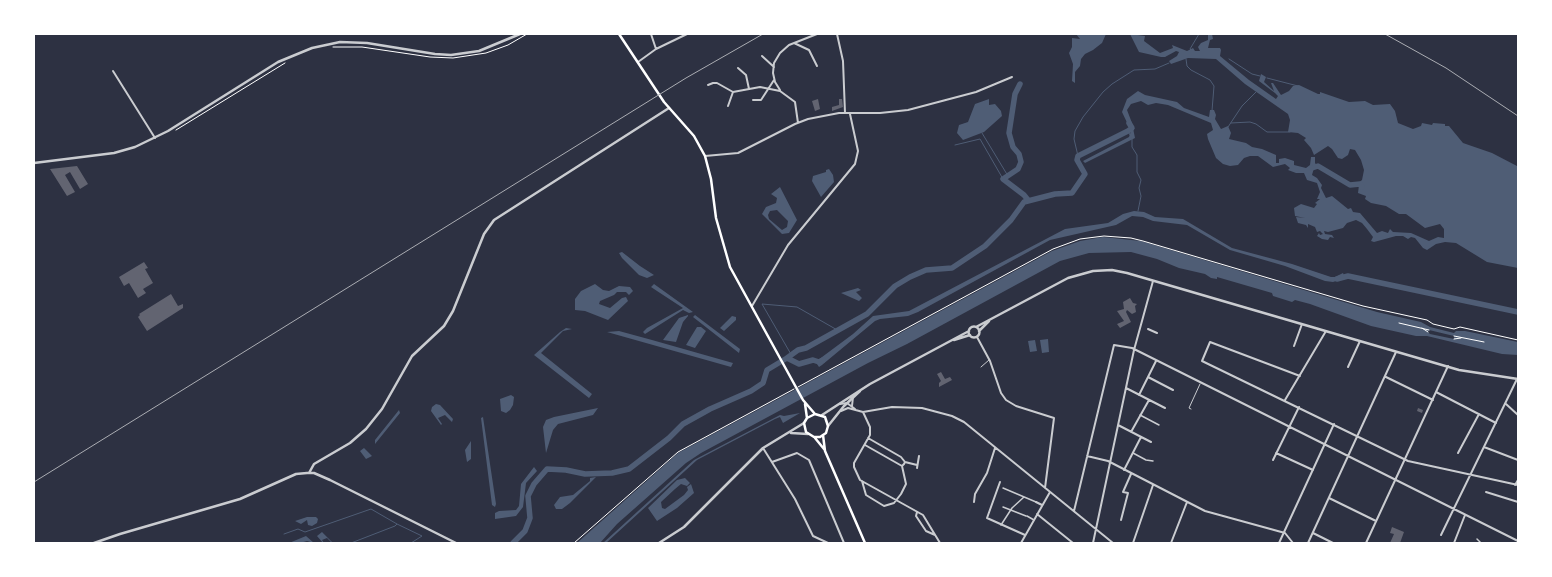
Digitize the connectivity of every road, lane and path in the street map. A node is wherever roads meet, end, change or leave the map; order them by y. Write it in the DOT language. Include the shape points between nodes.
graph roads {
  1 [pos="520,34"];
  2 [pos="527,34"];
  3 [pos="619,34"];
  4 [pos="651,34"];
  5 [pos="687,34"];
  6 [pos="817,34"];
  7 [pos="837,34"];
  8 [pos="794,43"];
  9 [pos="332,47"];
  10 [pos="656,49"];
  11 [pos="762,56"];
  12 [pos="287,61"];
  13 [pos="638,62"];
  14 [pos="817,66"];
  15 [pos="774,67"];
  16 [pos="738,68"];
  17 [pos="113,71"];
  18 [pos="1012,77"];
  19 [pos="774,80"];
  20 [pos="708,85"];
  21 [pos="767,88"];
  22 [pos="749,89"];
  23 [pos="780,91"];
  24 [pos="733,92"];
  25 [pos="753,100"];
  26 [pos="728,106"];
  27 [pos="669,108"];
  28 [pos="845,113"];
  29 [pos="850,114"];
  30 [pos="798,123"];
  31 [pos="176,130"];
  32 [pos="155,138"];
  33 [pos="705,156"];
  34 [pos="34,163"];
  35 [pos="1153,281"];
  36 [pos="752,306"];
  37 [pos="993,318"];
  38 [pos="1399,323"];
  39 [pos="1302,324"];
  40 [pos="976,327"];
  41 [pos="1421,328"];
  42 [pos="1148,329"];
  43 [pos="1429,330"];
  44 [pos="969,331"];
  45 [pos="979,331"];
  46 [pos="1326,331"];
  47 [pos="1428,332"];
  48 [pos="1157,333"];
  49 [pos="970,335"];
  50 [pos="1454,336"];
  51 [pos="977,337"];
  52 [pos="1462,338"];
  53 [pos="1454,339"];
  54 [pos="1360,341"];
  55 [pos="948,342"];
  56 [pos="1484,342"];
  57 [pos="1294,346"];
  58 [pos="1134,350"];
  59 [pos="1396,351"];
  60 [pos="990,360"];
  61 [pos="1156,361"];
  62 [pos="1448,366"];
  63 [pos="981,367"];
  64 [pos="1348,367"];
  65 [pos="1300,376"];
  66 [pos="1148,377"];
  67 [pos="1386,377"];
  68 [pos="1517,379"];
  69 [pos="1200,383"];
  70 [pos="796,387"];
  71 [pos="1126,388"];
  72 [pos="863,389"];
  73 [pos="1173,390"];
  74 [pos="1436,392"];
  75 [pos="1139,395"];
  76 [pos="853,397"];
  77 [pos="1149,400"];
  78 [pos="1285,400"];
  79 [pos="1433,400"];
  80 [pos="804,402"];
  81 [pos="847,403"];
  82 [pos="839,404"];
  83 [pos="1506,404"];
  84 [pos="852,406"];
  85 [pos="1299,407"];
  86 [pos="1165,408"];
  87 [pos="1191,409"];
  88 [pos="856,410"];
  89 [pos="840,411"];
  90 [pos="863,412"];
  91 [pos="815,414"];
  92 [pos="1479,414"];
  93 [pos="822,415"];
  94 [pos="1140,415"];
  95 [pos="1518,415"];
  96 [pos="807,418"];
  97 [pos="804,423"];
  98 [pos="1496,423"];
  99 [pos="1334,424"];
  100 [pos="1118,425"];
  101 [pos="1159,425"];
  102 [pos="828,426"];
  103 [pos="1289,427"];
  104 [pos="1131,432"];
  105 [pos="790,433"];
  106 [pos="808,434"];
  107 [pos="823,435"];
  108 [pos="1358,436"];
  109 [pos="814,437"];
  110 [pos="1141,437"];
  111 [pos="868,438"];
  112 [pos="1151,442"];
  113 [pos="865,444"];
  114 [pos="1325,444"];
  115 [pos="1484,447"];
  116 [pos="763,448"];
  117 [pos="994,448"];
  118 [pos="825,451"];
  119 [pos="1133,453"];
  120 [pos="1276,453"];
  121 [pos="1458,453"];
  122 [pos="919,456"];
  123 [pos="1087,456"];
  124 [pos="1349,456"];
  125 [pos="1273,460"];
  126 [pos="1405,460"];
  127 [pos="1518,460"];
  128 [pos="772,462"];
  129 [pos="905,462"];
  130 [pos="1110,462"];
  131 [pos="1153,462"];
  132 [pos="917,465"];
  133 [pos="902,466"];
  134 [pos="917,468"];
  135 [pos="1124,470"];
  136 [pos="1313,470"];
  137 [pos="309,473"];
  138 [pos="1131,474"];
  139 [pos="1471,474"];
  140 [pos="1395,480"];
  141 [pos="1518,480"];
  142 [pos="862,481"];
  143 [pos="1000,482"];
  144 [pos="1153,485"];
  145 [pos="1517,485"];
  146 [pos="998,487"];
  147 [pos="1003,488"];
  148 [pos="1045,488"];
  149 [pos="1050,492"];
  150 [pos="1486,492"];
  151 [pos="1024,497"];
  152 [pos="1329,498"];
  153 [pos="897,500"];
  154 [pos="974,502"];
  155 [pos="1036,502"];
  156 [pos="1188,502"];
  157 [pos="1518,502"];
  158 [pos="992,503"];
  159 [pos="996,505"];
  160 [pos="1042,505"];
  161 [pos="1004,506"];
  162 [pos="1454,509"];
  163 [pos="1011,510"];
  164 [pos="917,511"];
  165 [pos="1074,511"];
  166 [pos="1037,514"];
  167 [pos="1465,515"];
  168 [pos="1034,520"];
  169 [pos="1122,520"];
  170 [pos="1376,521"];
  171 [pos="1001,526"];
  172 [pos="1096,528"];
  173 [pos="1285,532"];
  174 [pos="1313,533"];
  175 [pos="936,535"];
  176 [pos="1025,535"];
  177 [pos="1441,535"];
  178 [pos="1477,540"];
  179 [pos="1518,541"];
  180 [pos="94,543"];
  181 [pos="456,543"];
  182 [pos="574,543"];
  183 [pos="659,543"];
  184 [pos="828,543"];
  185 [pos="844,543"];
  186 [pos="865,543"];
  187 [pos="940,543"];
  188 [pos="1021,543"];
  189 [pos="1073,543"];
  190 [pos="1093,543"];
  191 [pos="1113,543"];
  192 [pos="1133,543"];
  193 [pos="1171,543"];
  194 [pos="1279,543"];
  195 [pos="1293,543"];
  196 [pos="1308,543"];
  197 [pos="1333,543"];
  198 [pos="1366,543"];
  199 [pos="1454,543"];
  200 [pos="1481,543"];
  1 -- 32 [label="street" via="492,47 462,54 435,54 356,42 328,44 308,49 278,62"];
  2 -- 9 [label="path" via="490,52 453,58 362,47"];
  3 -- 13 [label="main road"];
  4 -- 10 [label="street"];
  5 -- 10 [label="street"];
  6 -- 8 [label="street"];
  7 -- 28 [label="street" via="843,61"];
  8 -- 14 [label="street" via="809,50"];
  8 -- 15 [label="street" via="781,51"];
  10 -- 13 [label="street"];
  11 -- 15 [label="street"];
  12 -- 31 [label="path"];
  13 -- 27 [label="main road"];
  15 -- 19 [label="street"];
  16 -- 22 [label="street" via="745,74"];
  17 -- 32 [label="street"];
  18 -- 29 [label="street" via="991,87 928,106 894,112"];
  19 -- 21 [label="street"];
  19 -- 23 [label="street"];
  20 -- 24 [label="street" via="715,83"];
  21 -- 22 [label="street"];
  21 -- 23 [label="street"];
  21 -- 25 [label="street" via="761,100"];
  22 -- 24 [label="street"];
  23 -- 30 [label="street" via="791,97 796,104"];
  24 -- 26 [label="street"];
  27 -- 33 [label="main road" via="694,136"];
  27 -- 137 [label="street" via="494,220 484,234 453,311 444,326 412,356 382,409 366,429 314,464"];
  28 -- 29 [label="street"];
  28 -- 30 [label="street" via="829,114"];
  29 -- 36 [label="street" via="858,151 855,164 788,246"];
  30 -- 33 [label="street" via="738,153"];
  32 -- 34 [label="street" via="114,153"];
  33 -- 36 [label="main road" via="725,253"];
  35 -- 37 [label="street" via="1112,270 1085,272 1062,281"];
  35 -- 39 [label="street"];
  35 -- 58 [label="street"];
  36 -- 70 [label="main road"];
  37 -- 40 [label="street"];
  37 -- 45 [label="street"];
  38 -- 41 [label="path"];
  39 -- 46 [label="street"];
  39 -- 57 [label="street"];
  40 -- 44 [label="street"];
  40 -- 45 [label="street"];
  41 -- 43 [label="path"];
  41 -- 47 [label="path"];
  42 -- 48 [label="street"];
  44 -- 49 [label="street"];
  44 -- 55 [label="street"];
  45 -- 51 [label="street"];
  46 -- 54 [label="street"];
  46 -- 65 [label="street"];
  49 -- 51 [label="street"];
  49 -- 55 [label="street"];
  50 -- 56 [label="path"];
  51 -- 60 [label="street"];
  52 -- 53 [label="path"];
  54 -- 59 [label="street"];
  54 -- 64 [label="street"];
  55 -- 72 [label="street"];
  58 -- 61 [label="street"];
  58 -- 71 [label="street"];
  58 -- 123 [label="street" via="1114,345"];
  59 -- 62 [label="street"];
  59 -- 67 [label="street"];
  60 -- 63 [label="lane"];
  60 -- 148 [label="street" via="1001,393 1009,403 1054,418"];
  61 -- 66 [label="street"];
  61 -- 69 [label="street"];
  62 -- 68 [label="street"];
  62 -- 74 [label="street"];
  65 -- 78 [label="street"];
  65 -- 78 [label="street" via="1210,342 1202,361"];
  66 -- 73 [label="street"];
  66 -- 75 [label="street"];
  67 -- 79 [label="street"];
  67 -- 108 [label="street"];
  68 -- 83 [label="street"];
  69 -- 87 [label="lane" via="1189,408"];
  69 -- 103 [label="street"];
  70 -- 80 [label="main road"];
  70 -- 182 [label="path" via="678,452"];
  71 -- 75 [label="street"];
  71 -- 100 [label="street"];
  72 -- 76 [label="street"];
  72 -- 82 [label="street"];
  74 -- 79 [label="street"];
  74 -- 92 [label="street"];
  75 -- 77 [label="street"];
  76 -- 81 [label="street"];
  76 -- 84 [label="street"];
  77 -- 86 [label="street"];
  77 -- 94 [label="street"];
  78 -- 85 [label="street"];
  79 -- 126 [label="street"];
  80 -- 91 [label="main road"];
  80 -- 96 [label="main road"];
  81 -- 82 [label="street"];
  81 -- 84 [label="street"];
  81 -- 89 [label="street"];
  82 -- 93 [label="street"];
  83 -- 95 [label="street"];
  83 -- 98 [label="street"];
  84 -- 88 [label="street"];
  85 -- 99 [label="street"];
  85 -- 103 [label="street"];
  88 -- 89 [label="street" via="848,408"];
  88 -- 90 [label="street"];
  89 -- 102 [label="street"];
  90 -- 111 [label="street" via="870,427"];
  90 -- 117 [label="street" via="897,407 943,412 964,422"];
  91 -- 93 [label="main road"];
  91 -- 96 [label="main road"];
  92 -- 98 [label="street"];
  92 -- 121 [label="street"];
  93 -- 102 [label="main road"];
  94 -- 101 [label="street"];
  94 -- 104 [label="street"];
  96 -- 97 [label="main road"];
  97 -- 105 [label="street"];
  97 -- 106 [label="main road"];
  98 -- 115 [label="street"];
  99 -- 108 [label="street"];
  99 -- 114 [label="street"];
  100 -- 104 [label="street"];
  100 -- 130 [label="street"];
  102 -- 107 [label="main road"];
  103 -- 114 [label="street"];
  103 -- 120 [label="street"];
  104 -- 110 [label="street"];
  105 -- 106 [label="street"];
  105 -- 116 [label="street"];
  106 -- 109 [label="main road"];
  107 -- 109 [label="main road"];
  107 -- 118 [label="main road"];
  108 -- 124 [label="street"];
  108 -- 126 [label="street"];
  109 -- 118 [label="main road"];
  110 -- 112 [label="street"];
  110 -- 119 [label="street"];
  111 -- 113 [label="street"];
  111 -- 129 [label="street" via="900,456"];
  113 -- 133 [label="street"];
  113 -- 142 [label="street" via="854,463"];
  114 -- 124 [label="street"];
  114 -- 136 [label="street"];
  115 -- 127 [label="street"];
  115 -- 139 [label="street"];
  116 -- 128 [label="street"];
  116 -- 183 [label="street" via="684,527"];
  117 -- 148 [label="street"];
  117 -- 154 [label="street" via="987,473 975,494"];
  118 -- 186 [label="main road"];
  119 -- 131 [label="street"];
  119 -- 135 [label="street"];
  120 -- 125 [label="street"];
  120 -- 136 [label="street"];
  122 -- 132 [label="street"];
  123 -- 130 [label="street"];
  123 -- 165 [label="street"];
  124 -- 140 [label="street"];
  124 -- 152 [label="street"];
  126 -- 139 [label="street"];
  126 -- 140 [label="street"];
  128 -- 184 [label="street" via="796,499 813,536"];
  128 -- 185 [label="street" via="797,453 809,460"];
  129 -- 132 [label="street"];
  129 -- 133 [label="street"];
  130 -- 135 [label="street"];
  130 -- 172 [label="street"];
  132 -- 134 [label="street"];
  133 -- 153 [label="street" via="906,484"];
  135 -- 138 [label="street"];
  136 -- 173 [label="street"];
  137 -- 180 [label="street" via="296,474 230,502"];
  137 -- 181 [label="street" via="330,480"];
  138 -- 144 [label="street"];
  138 -- 169 [label="street" via="1123,492 1128,494"];
  139 -- 145 [label="street"];
  139 -- 162 [label="street"];
  140 -- 162 [label="street"];
  140 -- 170 [label="street"];
  141 -- 145 [label="street"];
  142 -- 153 [label="street"];
  142 -- 153 [label="street" via="866,495 884,506"];
  143 -- 146 [label="street"];
  144 -- 156 [label="street"];
  144 -- 192 [label="street"];
  146 -- 147 [label="street"];
  146 -- 158 [label="street"];
  147 -- 151 [label="street"];
  148 -- 149 [label="street"];
  149 -- 160 [label="street"];
  149 -- 165 [label="street"];
  150 -- 157 [label="street"];
  151 -- 155 [label="street"];
  151 -- 163 [label="street"];
  152 -- 170 [label="street"];
  152 -- 174 [label="street"];
  153 -- 164 [label="street"];
  155 -- 160 [label="street"];
  156 -- 173 [label="street" via="1213,514"];
  156 -- 193 [label="street"];
  158 -- 159 [label="street"];
  158 -- 171 [label="street" via="987,518"];
  160 -- 166 [label="street"];
  161 -- 163 [label="street"];
  162 -- 167 [label="street"];
  162 -- 177 [label="street"];
  163 -- 168 [label="street"];
  163 -- 171 [label="street"];
  164 -- 175 [label="street" via="926,518"];
  164 -- 175 [label="street" via="916,516 926,531"];
  165 -- 172 [label="street"];
  166 -- 168 [label="street"];
  166 -- 189 [label="street"];
  167 -- 179 [label="street"];
  167 -- 199 [label="street"];
  168 -- 176 [label="street"];
  170 -- 198 [label="street"];
  171 -- 176 [label="street"];
  172 -- 190 [label="street"];
  172 -- 191 [label="street"];
  173 -- 194 [label="street"];
  173 -- 195 [label="street"];
  174 -- 196 [label="street"];
  174 -- 197 [label="street"];
  175 -- 187 [label="street"];
  176 -- 188 [label="street"];
  178 -- 200 [label="street"];
}
